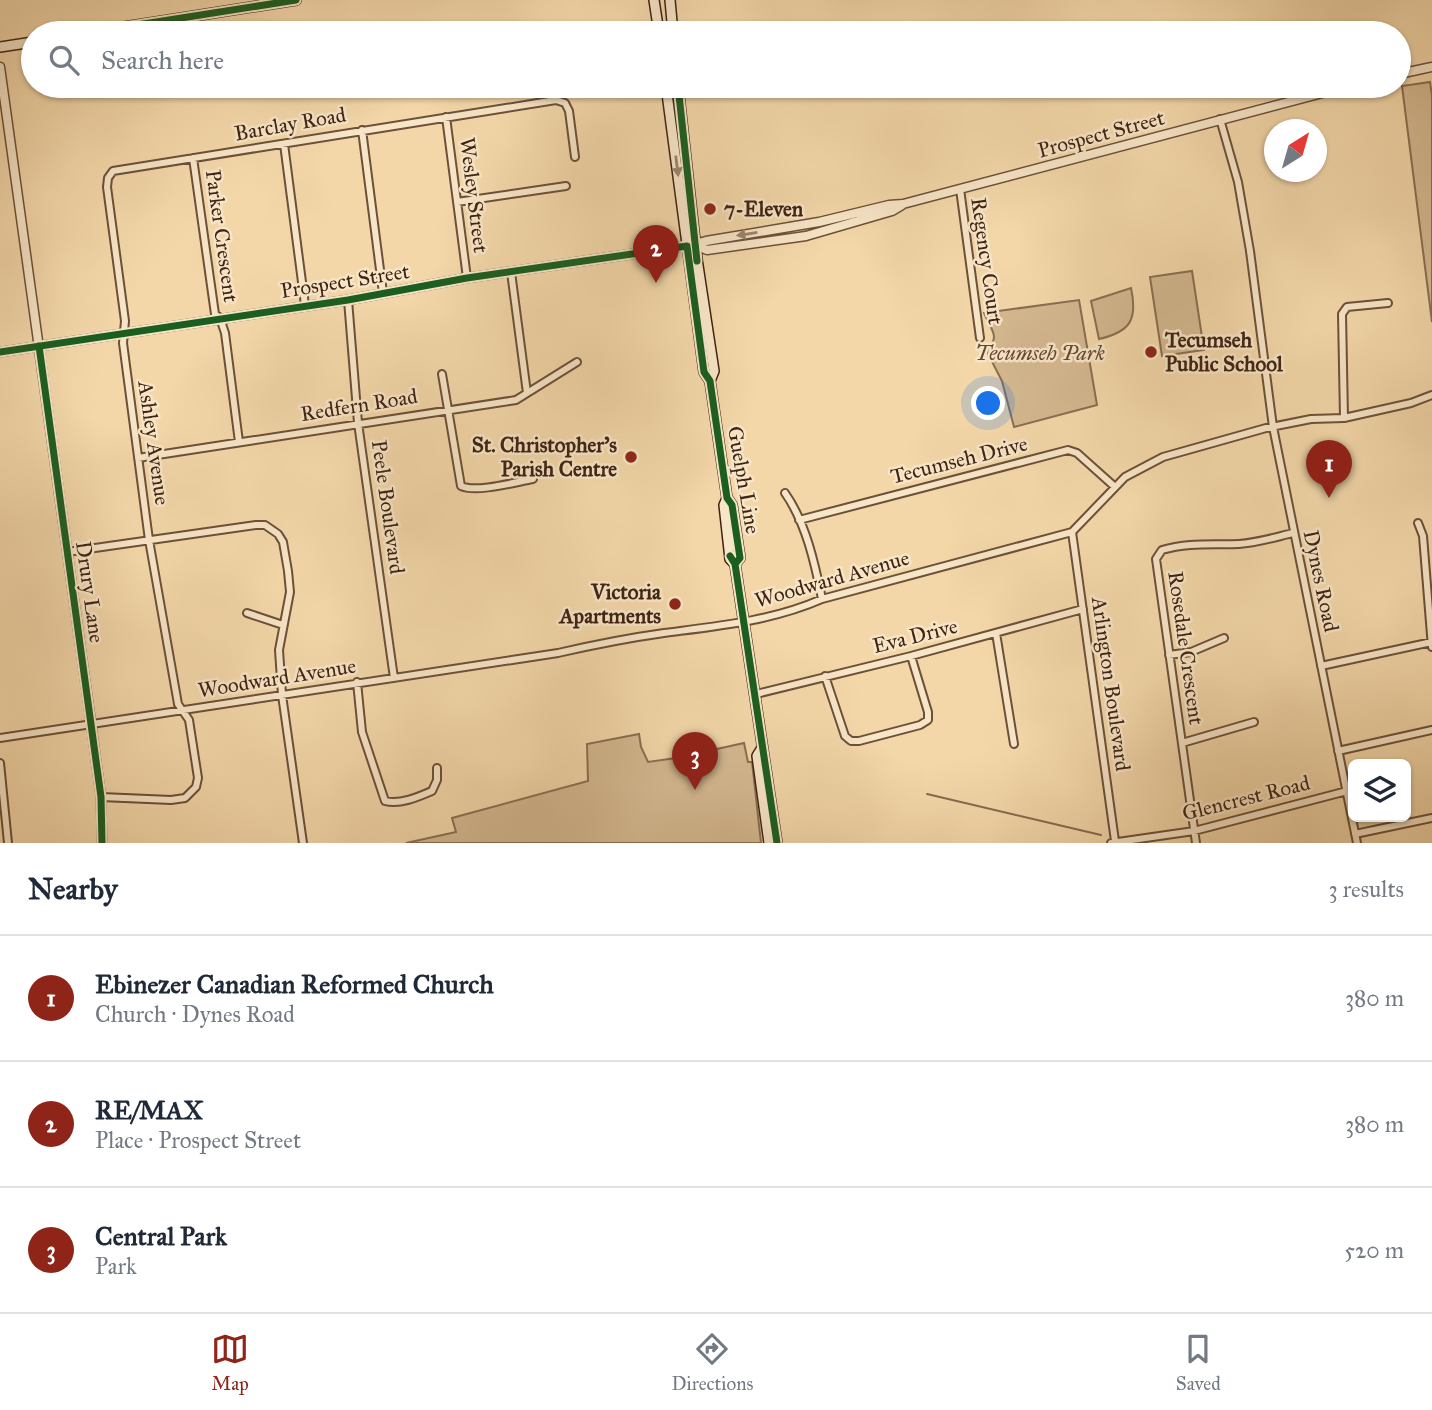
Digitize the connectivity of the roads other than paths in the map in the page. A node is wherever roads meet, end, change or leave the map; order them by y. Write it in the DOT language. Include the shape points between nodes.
graph roads {
  1 [pos="296,0"];
  2 [pos="654,0"];
  3 [pos="670,0"];
  4 [pos="162,21"];
  5 [pos="657,21"];
  6 [pos="672,21"];
  7 [pos="21,44"];
  8 [pos="0,47"];
  9 [pos="0,67"];
  10 [pos="1432,67"];
  11 [pos="1411,71"];
  12 [pos="668,98"];
  13 [pos="679,98"];
  14 [pos="1302,98"];
  15 [pos="446,117"];
  16 [pos="1220,119"];
  17 [pos="362,130"];
  18 [pos="284,144"];
  19 [pos="193,158"];
  20 [pos="575,158"];
  21 [pos="108,178"];
  22 [pos="566,186"];
  23 [pos="960,189"];
  24 [pos="457,202"];
  25 [pos="691,246"];
  26 [pos="511,272"];
  27 [pos="467,278"];
  28 [pos="383,293"];
  29 [pos="348,300"];
  30 [pos="1388,303"];
  31 [pos="305,305"];
  32 [pos="220,318"];
  33 [pos="124,334"];
  34 [pos="979,338"];
  35 [pos="39,346"];
  36 [pos="0,352"];
  37 [pos="577,362"];
  38 [pos="442,374"];
  39 [pos="527,394"];
  40 [pos="1432,395"];
  41 [pos="448,409"];
  42 [pos="1345,418"];
  43 [pos="358,423"];
  44 [pos="1273,427"];
  45 [pos="239,442"];
  46 [pos="138,458"];
  47 [pos="533,479"];
  48 [pos="1115,488"];
  49 [pos="785,493"];
  50 [pos="799,520"];
  51 [pos="1418,523"];
  52 [pos="1072,532"];
  53 [pos="1293,533"];
  54 [pos="149,540"];
  55 [pos="67,552"];
  56 [pos="822,599"];
  57 [pos="1083,609"];
  58 [pos="247,613"];
  59 [pos="744,622"];
  60 [pos="283,625"];
  61 [pos="996,633"];
  62 [pos="1224,638"];
  63 [pos="1432,644"];
  64 [pos="1168,655"];
  65 [pos="911,656"];
  66 [pos="1321,666"];
  67 [pos="825,676"];
  68 [pos="394,678"];
  69 [pos="357,682"];
  70 [pos="756,694"];
  71 [pos="282,695"];
  72 [pos="183,712"];
  73 [pos="1254,722"];
  74 [pos="91,723"];
  75 [pos="1432,730"];
  76 [pos="0,738"];
  77 [pos="1182,743"];
  78 [pos="1014,744"];
  79 [pos="762,748"];
  80 [pos="1338,751"];
  81 [pos="0,763"];
  82 [pos="437,768"];
  83 [pos="1347,791"];
  84 [pos="101,797"];
  85 [pos="1432,818"];
  86 [pos="1194,831"];
  87 [pos="1355,834"];
  88 [pos="1113,842"];
  89 [pos="8,843"];
  90 [pos="102,843"];
  91 [pos="303,843"];
  92 [pos="769,843"];
  93 [pos="777,843"];
  94 [pos="1195,843"];
  95 [pos="1357,843"];
  1 -- 4 [label="main road"];
  2 -- 5 [label="main road"];
  3 -- 6 [label="main road"];
  7 -- 8 [label="main road"];
  9 -- 35 [label="street, Drury Lane"];
  10 -- 11 [label="street"];
  12 -- 25 [label="main road, Guelph Line, one-way"];
  13 -- 25 [label="main road, Guelph Line"];
  14 -- 16 [label="street, Prospect Street"];
  15 -- 17 [label="street, Barclay Road"];
  15 -- 20 [label="street, Barclay Road" via="556,100 565,103 569,111"];
  15 -- 24 [label="street, Wesley Street"];
  16 -- 23 [label="street, Prospect Street"];
  16 -- 44 [label="street, Dynes Road" via="1240,193"];
  17 -- 18 [label="street, Barclay Road"];
  17 -- 28 [label="street"];
  18 -- 19 [label="street, Barclay Road"];
  18 -- 31 [label="street"];
  19 -- 21 [label="street, Barclay Road" via="113,171"];
  19 -- 32 [label="street, Parker Crescent" via="215,314"];
  21 -- 33 [label="street, Ashley Avenue"];
  22 -- 24 [label="street"];
  23 -- 25 [label="street, Prospect Street" via="806,236 707,250"];
  23 -- 34 [label="street, Regency Court"];
  24 -- 27 [label="street, Wesley Street"];
  25 -- 26 [label="street, Prospect Street"];
  25 -- 59 [label="main road, Guelph Line" via="714,371 710,381 727,498 723,505"];
  26 -- 27 [label="street, Prospect Street"];
  26 -- 39 [label="street"];
  27 -- 28 [label="street, Prospect Street"];
  28 -- 29 [label="street, Prospect Street"];
  29 -- 31 [label="street, Prospect Street"];
  29 -- 43 [label="street, Peele Boulevard"];
  30 -- 42 [label="street" via="1347,307 1342,314"];
  31 -- 32 [label="street, Prospect Street"];
  32 -- 33 [label="street, Prospect Street"];
  32 -- 45 [label="street, Parker Crescent"];
  33 -- 35 [label="street, Prospect Street"];
  33 -- 46 [label="street, Ashley Avenue"];
  35 -- 36 [label="street, Prospect Street"];
  35 -- 55 [label="street, Drury Lane"];
  37 -- 39 [label="street, Redfern Road"];
  38 -- 41 [label="street"];
  39 -- 41 [label="street, Redfern Road" via="516,400"];
  40 -- 42 [label="street"];
  41 -- 43 [label="street, Redfern Road"];
  41 -- 47 [label="street" via="461,486 478,488"];
  42 -- 44 [label="street"];
  43 -- 45 [label="street, Redfern Road"];
  43 -- 68 [label="street, Peele Boulevard"];
  44 -- 48 [label="street" via="1163,457 1125,477"];
  44 -- 53 [label="street, Dynes Road"];
  45 -- 46 [label="street, Redfern Road"];
  46 -- 54 [label="street, Ashley Avenue"];
  48 -- 50 [label="street, Tecumseh Drive" via="1068,450"];
  48 -- 52 [label="street"];
  49 -- 50 [label="street"];
  50 -- 56 [label="street" via="812,549"];
  51 -- 63 [label="street"];
  52 -- 56 [label="street, Woodward Avenue"];
  52 -- 57 [label="street, Arlington Boulevard"];
  53 -- 64 [label="street, Rosedale Crescent" via="1240,544 1217,542 1162,550 1156,559"];
  53 -- 66 [label="street, Dynes Road"];
  54 -- 55 [label="street"];
  54 -- 60 [label="street" via="256,525 272,529 283,542 288,571 290,592"];
  54 -- 72 [label="street, Ashley Avenue"];
  55 -- 74 [label="street, Drury Lane"];
  56 -- 59 [label="street, Woodward Avenue" via="795,611"];
  57 -- 61 [label="street, Eva Drive"];
  57 -- 88 [label="street, Arlington Boulevard"];
  58 -- 60 [label="street"];
  59 -- 68 [label="street, Woodward Avenue"];
  59 -- 70 [label="main road, Guelph Line"];
  60 -- 71 [label="street" via="279,642"];
  61 -- 65 [label="street, Eva Drive"];
  61 -- 78 [label="street"];
  62 -- 64 [label="street" via="1191,652"];
  63 -- 66 [label="street"];
  64 -- 77 [label="street, Rosedale Crescent"];
  65 -- 67 [label="street, Eva Drive"];
  65 -- 67 [label="street" via="928,720 859,741 845,736"];
  66 -- 80 [label="street, Dynes Road"];
  67 -- 70 [label="street, Eva Drive"];
  68 -- 69 [label="street, Woodward Avenue"];
  69 -- 71 [label="street, Woodward Avenue"];
  69 -- 82 [label="street" via="362,732 385,801 414,799 432,791"];
  70 -- 79 [label="main road, Guelph Line"];
  71 -- 72 [label="street, Woodward Avenue"];
  71 -- 91 [label="street"];
  72 -- 74 [label="street, Woodward Avenue"];
  72 -- 84 [label="street, Ashley Avenue" via="189,720 196,787 185,798 171,800"];
  73 -- 77 [label="street"];
  74 -- 76 [label="street, Woodward Avenue"];
  74 -- 84 [label="street, Drury Lane"];
  75 -- 80 [label="street"];
  77 -- 86 [label="street, Rosedale Crescent"];
  79 -- 92 [label="main road, Guelph Line" via="757,756"];
  79 -- 93 [label="main road, Guelph Line"];
  80 -- 83 [label="street, Dynes Road"];
  81 -- 89 [label="street"];
  83 -- 86 [label="street, Glencrest Road"];
  83 -- 87 [label="street, Dynes Road"];
  84 -- 90 [label="street, Drury Lane"];
  85 -- 87 [label="street"];
  86 -- 88 [label="street, Glencrest Road"];
  86 -- 94 [label="street, Rosedale Crescent"];
  87 -- 95 [label="street, Dynes Road"];
}
